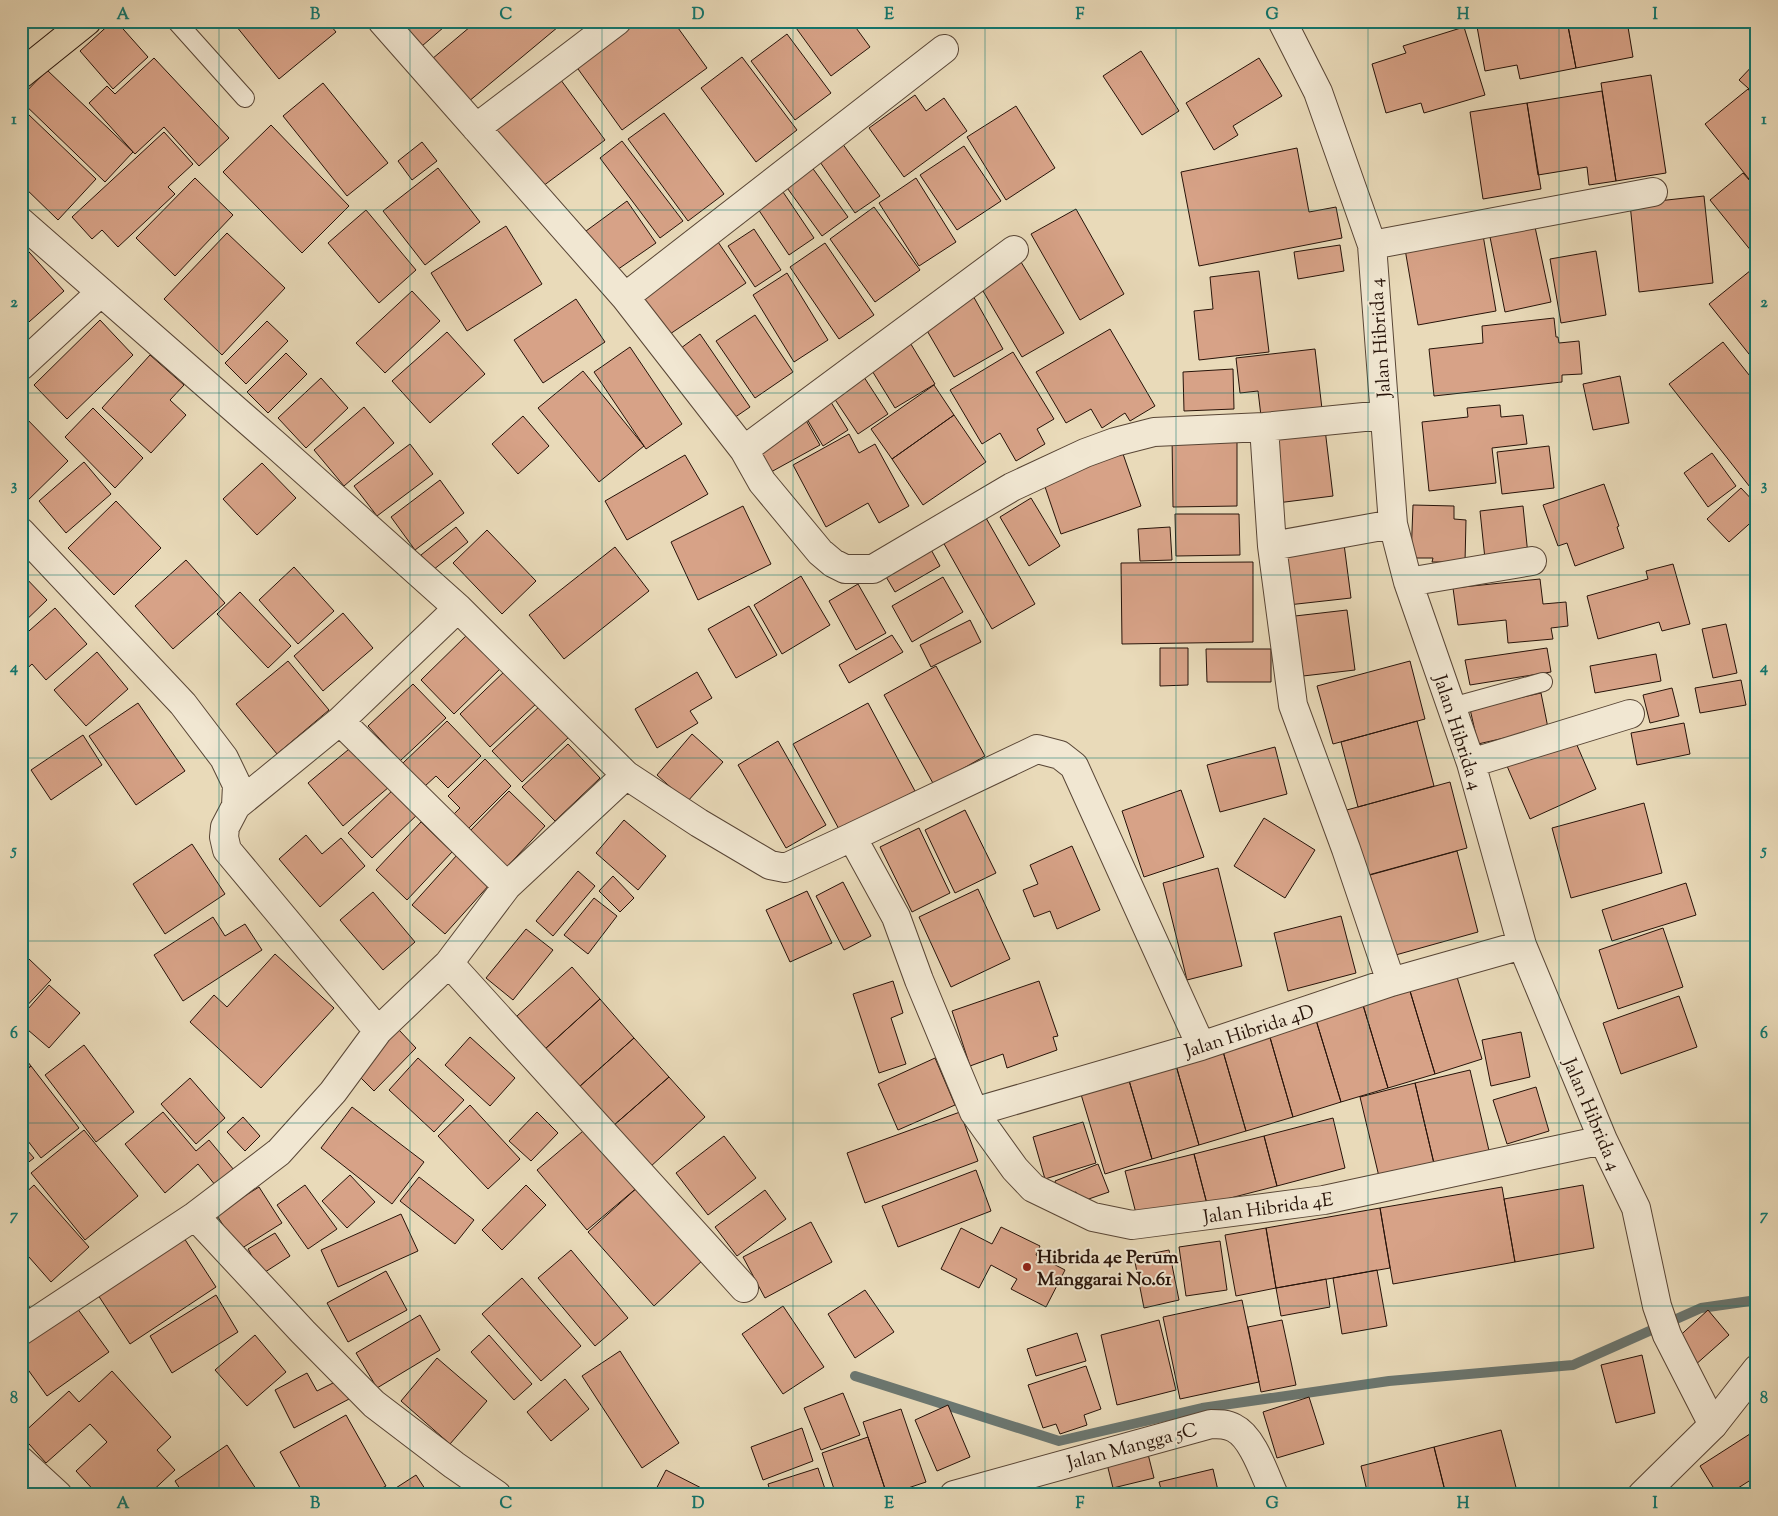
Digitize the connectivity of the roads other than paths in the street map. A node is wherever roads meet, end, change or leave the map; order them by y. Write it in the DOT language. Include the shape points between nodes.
graph roads {
  1 [pos="87,21"];
  2 [pos="176,21"];
  3 [pos="382,21"];
  4 [pos="617,21"];
  5 [pos="1282,21"];
  6 [pos="944,48"];
  7 [pos="21,74"];
  8 [pos="245,98"];
  9 [pos="476,128"];
  10 [pos="1653,192"];
  11 [pos="21,222"];
  12 [pos="1372,245"];
  13 [pos="1014,250"];
  14 [pos="101,292"];
  15 [pos="625,297"];
  16 [pos="21,366"];
  17 [pos="1384,415"];
  18 [pos="1264,427"];
  19 [pos="744,450"];
  20 [pos="1392,524"];
  21 [pos="21,532"];
  22 [pos="1272,546"];
  23 [pos="1532,561"];
  24 [pos="1408,582"];
  25 [pos="458,608"];
  26 [pos="1542,682"];
  27 [pos="1452,707"];
  28 [pos="1630,714"];
  29 [pos="340,721"];
  30 [pos="1471,763"];
  31 [pos="626,775"];
  32 [pos="236,806"];
  33 [pos="852,837"];
  34 [pos="507,886"];
  35 [pos="1522,944"];
  36 [pos="449,963"];
  37 [pos="1392,982"];
  38 [pos="378,1031"];
  39 [pos="1201,1046"];
  40 [pos="974,1112"];
  41 [pos="1603,1140"];
  42 [pos="195,1216"];
  43 [pos="744,1288"];
  44 [pos="21,1331"];
  45 [pos="1756,1372"];
  46 [pos="1713,1425"];
  47 [pos="21,1461"];
  48 [pos="58,1495"];
  49 [pos="496,1495"];
  50 [pos="954,1495"];
  51 [pos="1274,1495"];
  52 [pos="1642,1495"];
  1 -- 7 [label="main road"];
  2 -- 8 [label="lane"];
  3 -- 9 [label="street"];
  4 -- 9 [label="street"];
  5 -- 12 [label="street, Jalan Hibrida 4" via="1318,92"];
  6 -- 15 [label="street"];
  9 -- 15 [label="street"];
  10 -- 12 [label="street"];
  11 -- 14 [label="street"];
  12 -- 17 [label="street, Jalan Hibrida 4"];
  13 -- 19 [label="street"];
  14 -- 16 [label="street"];
  14 -- 25 [label="street"];
  15 -- 19 [label="street"];
  17 -- 18 [label="street"];
  17 -- 20 [label="street, Jalan Hibrida 4"];
  18 -- 19 [label="street" via="1154,432 1100,448 1012,487 873,568 845,569 820,552 762,482"];
  18 -- 22 [label="street"];
  20 -- 22 [label="street"];
  20 -- 24 [label="street, Jalan Hibrida 4"];
  21 -- 32 [label="street" via="183,704 224,758 237,785"];
  22 -- 37 [label="street" via="1293,705"];
  23 -- 24 [label="street"];
  24 -- 27 [label="street, Jalan Hibrida 4"];
  25 -- 29 [label="street"];
  25 -- 31 [label="street"];
  26 -- 27 [label="lane"];
  27 -- 30 [label="street, Jalan Hibrida 4"];
  28 -- 30 [label="street"];
  29 -- 32 [label="street"];
  29 -- 34 [label="street"];
  30 -- 35 [label="street, Jalan Hibrida 4"];
  31 -- 33 [label="street" via="770,865 785,868"];
  31 -- 34 [label="street"];
  32 -- 38 [label="street" via="224,827 226,850"];
  33 -- 39 [label="street" via="1038,748 1060,755 1074,766"];
  33 -- 40 [label="street, Jalan Hibrida 4E" via="896,917"];
  34 -- 36 [label="street"];
  35 -- 37 [label="street, Jalan Hibrida 4D"];
  35 -- 41 [label="street, Jalan Hibrida 4"];
  36 -- 38 [label="street"];
  36 -- 43 [label="street"];
  37 -- 39 [label="street, Jalan Hibrida 4D"];
  38 -- 42 [label="street" via="333,1092 279,1152"];
  39 -- 40 [label="street, Jalan Hibrida 4D"];
  40 -- 41 [label="street, Jalan Hibrida 4E" via="1015,1169 1033,1188 1093,1218 1132,1226 1324,1200"];
  41 -- 46 [label="street, Jalan Hibrida 4" via="1636,1208 1657,1306 1667,1335"];
  42 -- 44 [label="street"];
  42 -- 49 [label="street" via="374,1404"];
  45 -- 46 [label="street"];
  46 -- 52 [label="street"];
  47 -- 48 [label="street"];
  50 -- 51 [label="street, Jalan Mangga 5C" via="1211,1424 1236,1428 1246,1436"];
}
